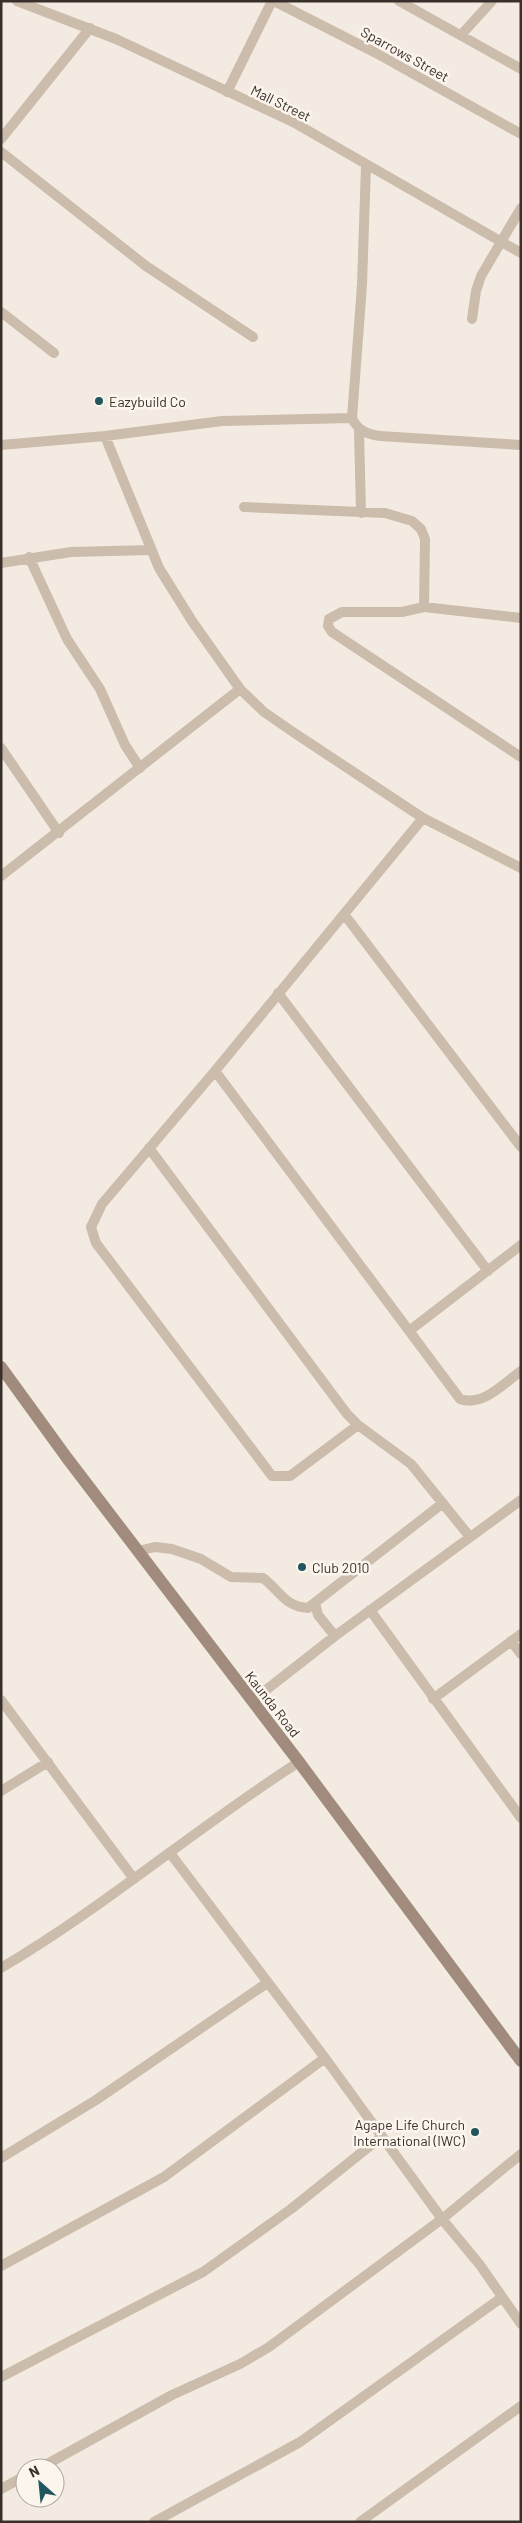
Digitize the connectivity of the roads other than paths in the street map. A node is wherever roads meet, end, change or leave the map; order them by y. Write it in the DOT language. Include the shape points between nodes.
graph roads {
  1 [pos="17,1"];
  2 [pos="273,1"];
  3 [pos="399,1"];
  4 [pos="492,1"];
  5 [pos="90,28"];
  6 [pos="461,36"];
  7 [pos="521,69"];
  8 [pos="227,92"];
  9 [pos="521,134"];
  10 [pos="1,139"];
  11 [pos="1,152"];
  12 [pos="366,166"];
  13 [pos="521,208"];
  14 [pos="502,242"];
  15 [pos="521,253"];
  16 [pos="1,312"];
  17 [pos="472,319"];
  18 [pos="253,337"];
  19 [pos="54,353"];
  20 [pos="352,418"];
  21 [pos="360,430"];
  22 [pos="105,436"];
  23 [pos="1,445"];
  24 [pos="521,445"];
  25 [pos="244,507"];
  26 [pos="362,513"];
  27 [pos="150,550"];
  28 [pos="29,557"];
  29 [pos="1,563"];
  30 [pos="424,607"];
  31 [pos="521,618"];
  32 [pos="240,689"];
  33 [pos="1,748"];
  34 [pos="521,757"];
  35 [pos="140,768"];
  36 [pos="423,818"];
  37 [pos="59,833"];
  38 [pos="521,868"];
  39 [pos="1,876"];
  40 [pos="344,914"];
  41 [pos="278,993"];
  42 [pos="215,1071"];
  43 [pos="149,1148"];
  44 [pos="521,1148"];
  45 [pos="521,1245"];
  46 [pos="488,1271"];
  47 [pos="409,1331"];
  48 [pos="521,1371"];
  49 [pos="3,1374"];
  50 [pos="358,1425"];
  51 [pos="521,1500"];
  52 [pos="443,1503"];
  53 [pos="470,1537"];
  54 [pos="138,1551"];
  55 [pos="315,1603"];
  56 [pos="370,1610"];
  57 [pos="521,1634"];
  58 [pos="335,1636"];
  59 [pos="511,1641"];
  60 [pos="521,1654"];
  61 [pos="433,1699"];
  62 [pos="1,1700"];
  63 [pos="252,1701"];
  64 [pos="48,1762"];
  65 [pos="299,1762"];
  66 [pos="1,1791"];
  67 [pos="521,1818"];
  68 [pos="170,1853"];
  69 [pos="134,1879"];
  70 [pos="1,1968"];
  71 [pos="267,1983"];
  72 [pos="325,2058"];
  73 [pos="521,2061"];
  74 [pos="381,2137"];
  75 [pos="521,2154"];
  76 [pos="1,2158"];
  77 [pos="442,2219"];
  78 [pos="1,2266"];
  79 [pos="501,2298"];
  80 [pos="521,2324"];
  81 [pos="1,2377"];
  82 [pos="521,2406"];
  83 [pos="58,2458"];
  84 [pos="15,2481"];
  85 [pos="1,2489"];
  86 [pos="154,2522"];
  87 [pos="360,2522"];
  1 -- 5 [label="street, Mall Street"];
  2 -- 8 [label="street"];
  2 -- 9 [label="street, Sparrows Street" via="376,53"];
  3 -- 6 [label="street"];
  4 -- 6 [label="street"];
  5 -- 8 [label="street, Mall Street"];
  5 -- 10 [label="street"];
  6 -- 7 [label="street"];
  8 -- 12 [label="street, Mall Street" via="293,122"];
  11 -- 18 [label="street" via="146,266"];
  12 -- 14 [label="street, Mall Street"];
  12 -- 20 [label="street" via="362,285"];
  13 -- 14 [label="street"];
  14 -- 15 [label="street, Mall Street"];
  14 -- 17 [label="street" via="476,290"];
  16 -- 19 [label="street"];
  20 -- 21 [label="street"];
  20 -- 22 [label="street" via="222,421"];
  21 -- 24 [label="street" via="407,439"];
  21 -- 26 [label="street"];
  22 -- 23 [label="street"];
  22 -- 27 [label="street"];
  25 -- 26 [label="street"];
  26 -- 30 [label="street" via="394,515 421,528 424,540"];
  27 -- 28 [label="street" via="71,552"];
  27 -- 32 [label="street" via="174,594"];
  28 -- 29 [label="street"];
  28 -- 35 [label="street" via="63,630 100,689 125,745"];
  30 -- 31 [label="street"];
  30 -- 34 [label="street" via="402,612 342,612 329,619 328,626 366,656"];
  32 -- 35 [label="street"];
  32 -- 36 [label="street" via="264,712"];
  33 -- 37 [label="street"];
  35 -- 37 [label="street"];
  36 -- 38 [label="street"];
  36 -- 40 [label="street"];
  37 -- 39 [label="street"];
  40 -- 41 [label="street"];
  40 -- 44 [label="street"];
  41 -- 42 [label="street"];
  41 -- 46 [label="street"];
  42 -- 43 [label="street"];
  42 -- 47 [label="street"];
  43 -- 50 [label="street"];
  43 -- 50 [label="street" via="102,1204 92,1222 91,1233 200,1384 272,1476 290,1476"];
  45 -- 46 [label="street"];
  46 -- 47 [label="street"];
  47 -- 48 [label="street" via="460,1399 470,1402 481,1399"];
  49 -- 54 [label="main road, Kaunda Road"];
  50 -- 52 [label="street" via="411,1464"];
  51 -- 53 [label="street"];
  52 -- 53 [label="street"];
  52 -- 55 [label="street"];
  53 -- 56 [label="street"];
  54 -- 55 [label="street" via="155,1547 172,1549 201,1559 231,1577 263,1578 297,1608 308,1608"];
  54 -- 63 [label="main road, Kaunda Road"];
  55 -- 58 [label="street" via="318,1615"];
  56 -- 58 [label="street"];
  56 -- 61 [label="street"];
  57 -- 59 [label="street"];
  58 -- 63 [label="street"];
  59 -- 60 [label="street"];
  59 -- 61 [label="street"];
  61 -- 67 [label="street"];
  62 -- 64 [label="street"];
  63 -- 65 [label="main road, Kaunda Road"];
  64 -- 66 [label="street"];
  64 -- 69 [label="street"];
  65 -- 68 [label="street" via="247,1795"];
  65 -- 73 [label="main road, Kaunda Road"];
  68 -- 69 [label="street"];
  68 -- 71 [label="street"];
  69 -- 70 [label="street" via="62,1931"];
  71 -- 72 [label="street"];
  71 -- 76 [label="street" via="96,2100"];
  72 -- 74 [label="street"];
  72 -- 78 [label="street" via="164,2177"];
  74 -- 77 [label="street"];
  74 -- 81 [label="street" via="291,2209 203,2272"];
  75 -- 77 [label="street"];
  77 -- 79 [label="street" via="480,2265"];
  77 -- 83 [label="street" via="269,2347"];
  79 -- 80 [label="street"];
  79 -- 86 [label="street" via="300,2442"];
  82 -- 87 [label="street"];
  84 -- 85 [label="street"];
}
